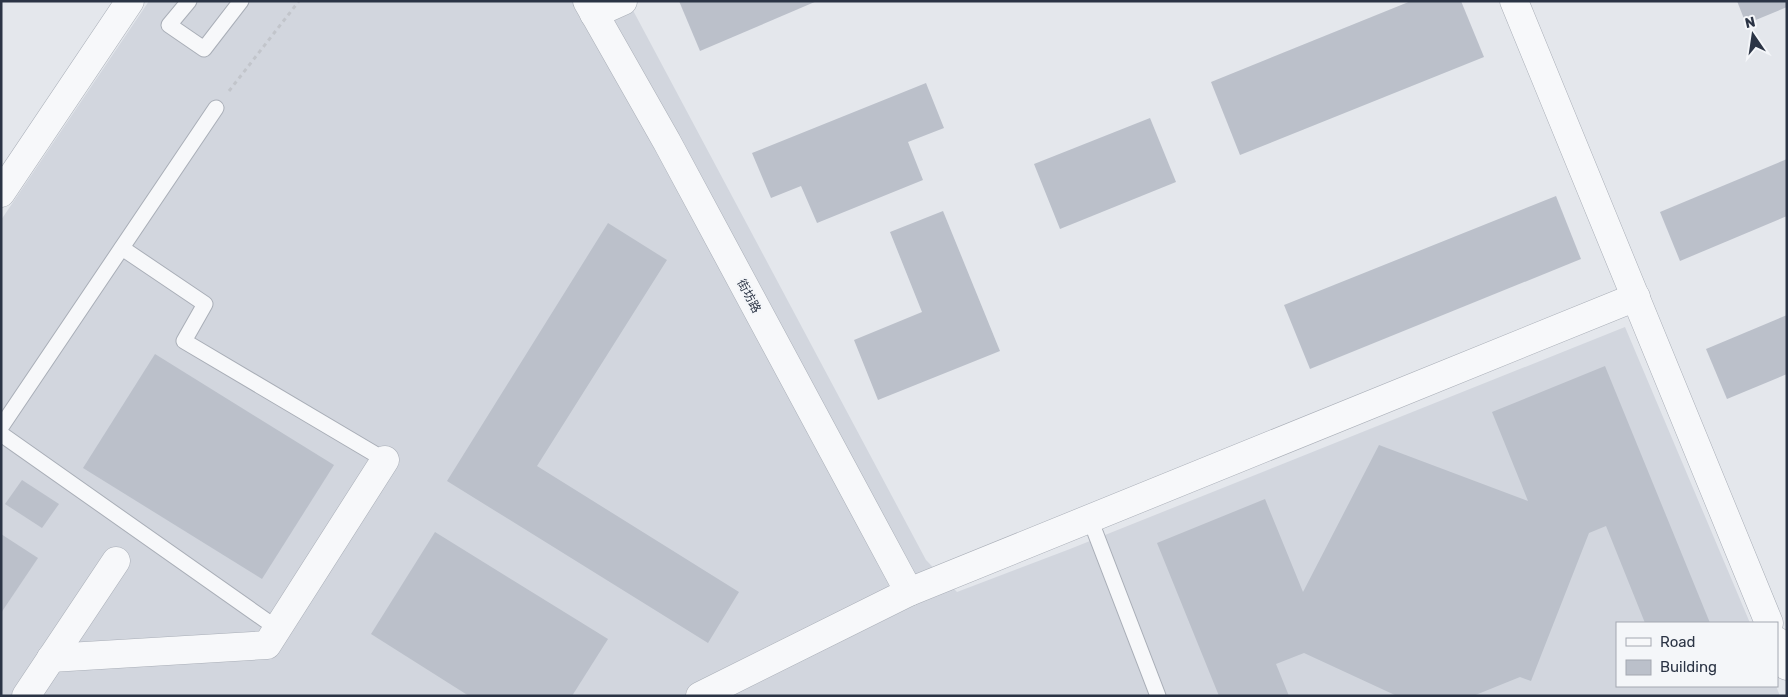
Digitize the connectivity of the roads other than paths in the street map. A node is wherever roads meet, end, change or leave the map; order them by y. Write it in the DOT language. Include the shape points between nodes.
graph roads {
  1 [pos="123,1"];
  2 [pos="130,1"];
  3 [pos="189,1"];
  4 [pos="241,1"];
  5 [pos="623,1"];
  6 [pos="1514,1"];
  7 [pos="591,7"];
  8 [pos="216,108"];
  9 [pos="1,193"];
  10 [pos="122,248"];
  11 [pos="1636,297"];
  12 [pos="1,427"];
  13 [pos="1,434"];
  14 [pos="385,460"];
  15 [pos="1090,519"];
  16 [pos="116,561"];
  17 [pos="909,592"];
  18 [pos="1769,622"];
  19 [pos="278,629"];
  20 [pos="1778,644"];
  21 [pos="51,658"];
  22 [pos="1787,666"];
  23 [pos="26,696"];
  24 [pos="700,696"];
  25 [pos="1158,696"];
  1 -- 2 [label="lane"];
  2 -- 9 [label="street"];
  3 -- 4 [label="lane" via="169,25 204,49"];
  5 -- 7 [label="street"];
  6 -- 11 [label="street"];
  7 -- 17 [label="street, 街坊路"];
  8 -- 10 [label="lane"];
  10 -- 12 [label="lane"];
  10 -- 14 [label="lane" via="205,304 184,341"];
  11 -- 15 [label="street"];
  11 -- 18 [label="street"];
  13 -- 19 [label="lane"];
  14 -- 19 [label="street"];
  15 -- 17 [label="street"];
  15 -- 25 [label="lane"];
  16 -- 21 [label="street"];
  17 -- 24 [label="street"];
  19 -- 21 [label="street" via="267,645"];
  20 -- 22 [label="street"];
  21 -- 23 [label="street"];
}
